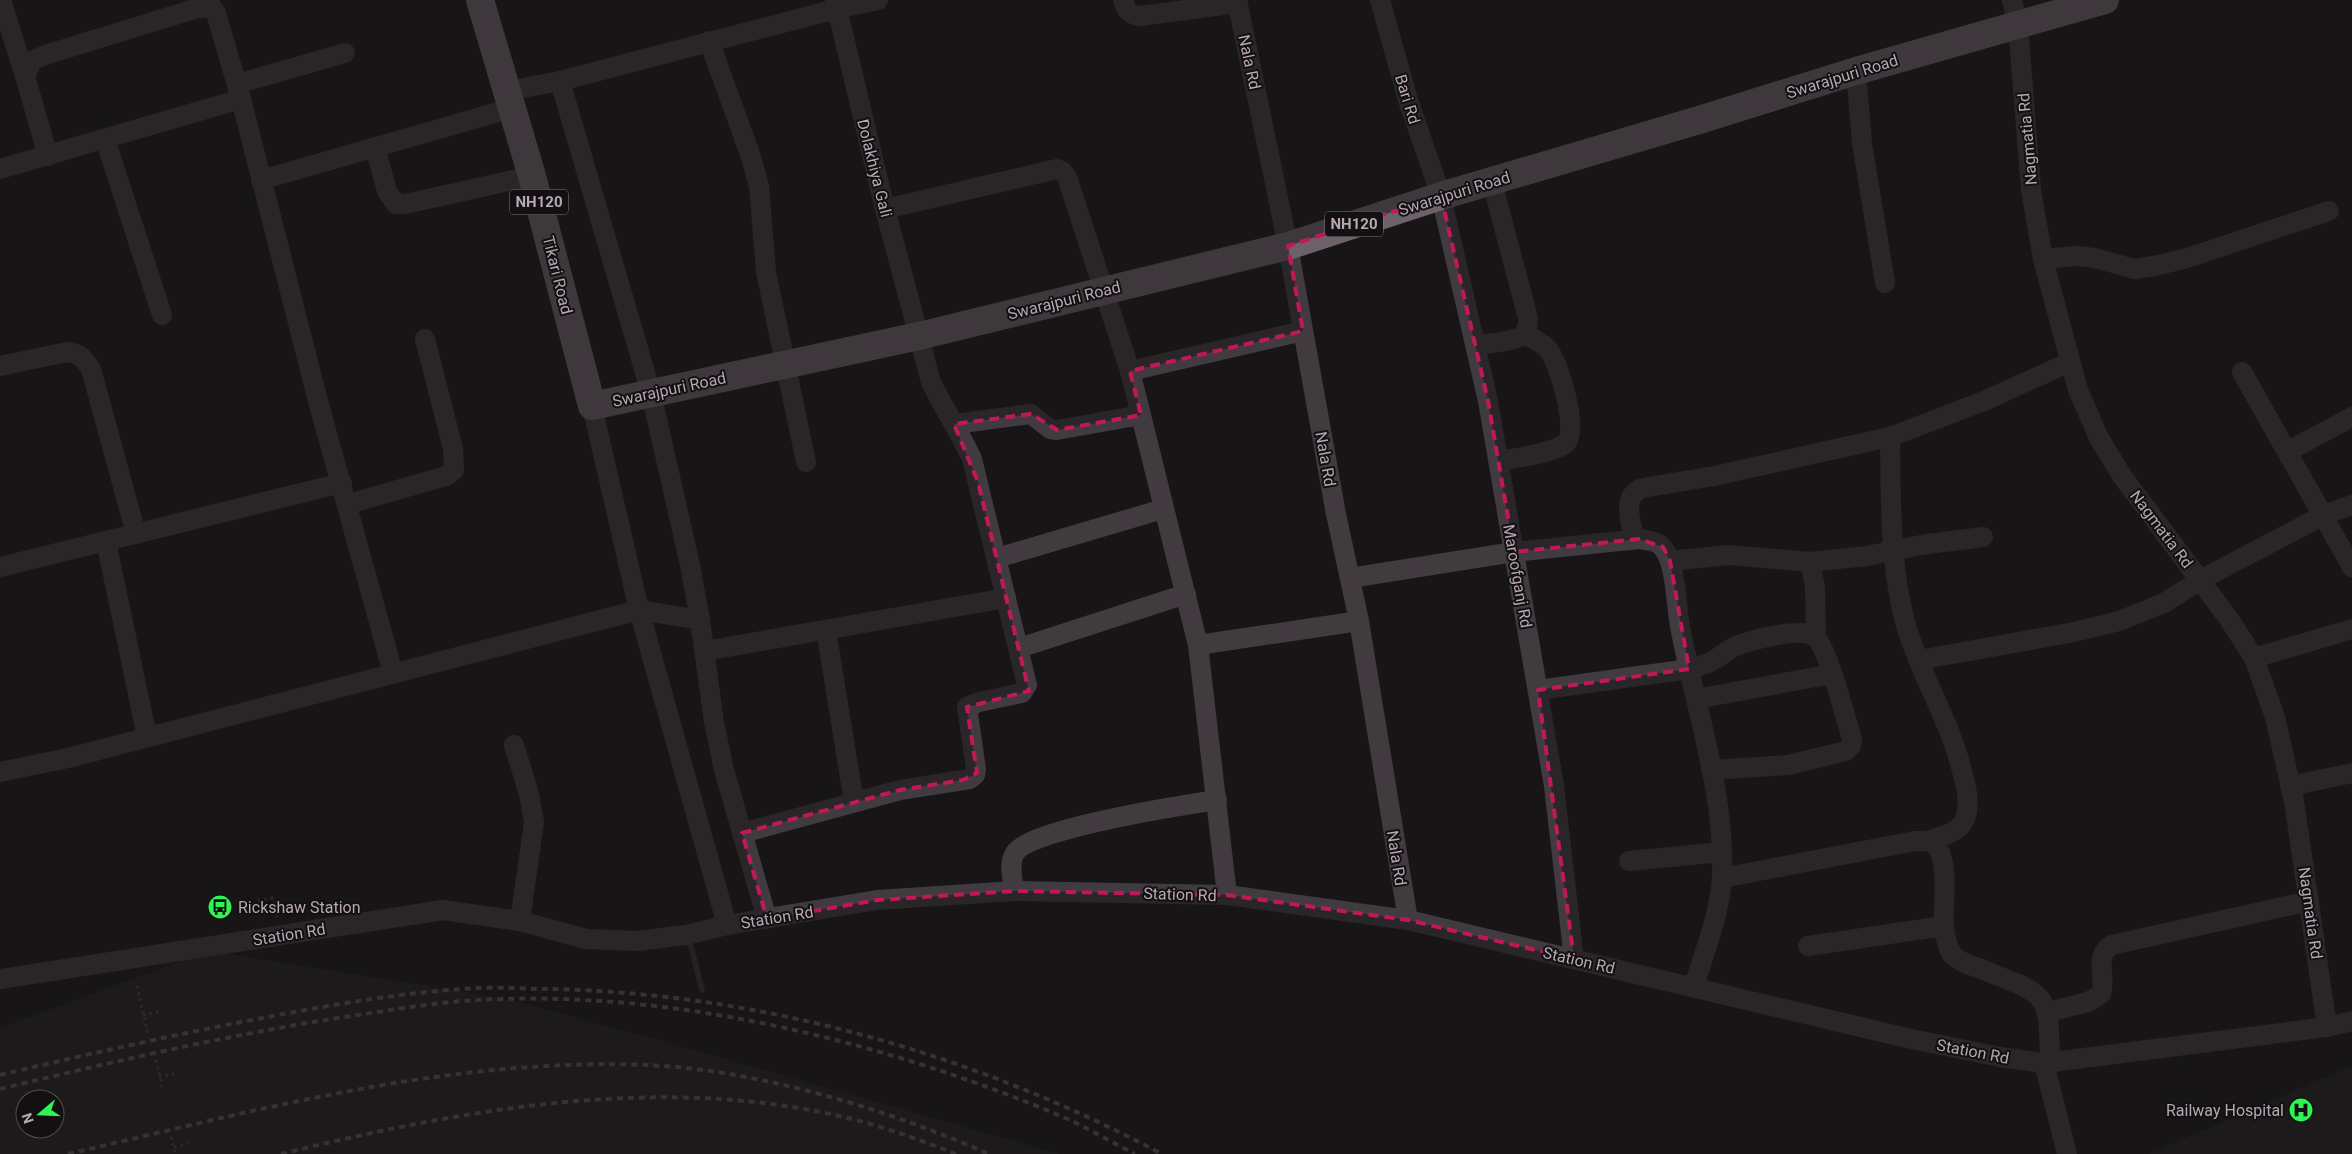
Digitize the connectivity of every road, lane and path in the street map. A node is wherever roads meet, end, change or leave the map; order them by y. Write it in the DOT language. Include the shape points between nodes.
graph roads {
  1 [pos="1,0"];
  2 [pos="480,0"];
  3 [pos="878,0"];
  4 [pos="1123,0"];
  5 [pos="1380,0"];
  6 [pos="2105,0"];
  7 [pos="1238,1"];
  8 [pos="835,4"];
  9 [pos="2015,12"];
  10 [pos="709,41"];
  11 [pos="345,53"];
  12 [pos="1856,71"];
  13 [pos="25,76"];
  14 [pos="560,81"];
  15 [pos="239,92"];
  16 [pos="510,100"];
  17 [pos="105,139"];
  18 [pos="375,148"];
  19 [pos="48,156"];
  20 [pos="0,169"];
  21 [pos="532,176"];
  22 [pos="261,180"];
  23 [pos="1492,182"];
  24 [pos="1441,196"];
  25 [pos="885,209"];
  26 [pos="2329,211"];
  27 [pos="1288,246"];
  28 [pos="2042,259"];
  29 [pos="1885,283"];
  30 [pos="1105,290"];
  31 [pos="162,315"];
  32 [pos="1303,332"];
  33 [pos="1524,334"];
  34 [pos="919,336"];
  35 [pos="425,338"];
  36 [pos="1476,345"];
  37 [pos="2070,362"];
  38 [pos="786,364"];
  39 [pos="0,366"];
  40 [pos="1130,371"];
  41 [pos="2242,372"];
  42 [pos="651,393"];
  43 [pos="592,406"];
  44 [pos="1141,415"];
  45 [pos="2352,416"];
  46 [pos="954,424"];
  47 [pos="1890,437"];
  48 [pos="2288,451"];
  49 [pos="806,462"];
  50 [pos="1499,462"];
  51 [pos="342,483"];
  52 [pos="348,504"];
  53 [pos="2352,504"];
  54 [pos="1163,509"];
  55 [pos="2324,516"];
  56 [pos="136,534"];
  57 [pos="1983,537"];
  58 [pos="1634,539"];
  59 [pos="106,541"];
  60 [pos="1893,551"];
  61 [pos="1514,552"];
  62 [pos="997,558"];
  63 [pos="1670,561"];
  64 [pos="1810,562"];
  65 [pos="0,567"];
  66 [pos="2352,567"];
  67 [pos="1350,578"];
  68 [pos="2200,580"];
  69 [pos="1186,594"];
  70 [pos="1006,598"];
  71 [pos="639,610"];
  72 [pos="700,620"];
  73 [pos="1359,621"];
  74 [pos="2352,629"];
  75 [pos="826,630"];
  76 [pos="1816,636"];
  77 [pos="1198,646"];
  78 [pos="1018,648"];
  79 [pos="705,651"];
  80 [pos="2254,658"];
  81 [pos="1919,660"];
  82 [pos="1688,669"];
  83 [pos="393,673"];
  84 [pos="1832,674"];
  85 [pos="1538,690"];
  86 [pos="1696,699"];
  87 [pos="147,737"];
  88 [pos="514,745"];
  89 [pos="1712,770"];
  90 [pos="0,772"];
  91 [pos="2352,773"];
  92 [pos="2290,786"];
  93 [pos="1217,800"];
  94 [pos="854,802"];
  95 [pos="742,832"];
  96 [pos="1927,841"];
  97 [pos="1722,852"];
  98 [pos="1629,861"];
  99 [pos="1722,878"];
  100 [pos="1014,891"];
  101 [pos="1227,895"];
  102 [pos="258,901"];
  103 [pos="2309,901"];
  104 [pos="767,919"];
  105 [pos="1408,920"];
  106 [pos="520,921"];
  107 [pos="727,925"];
  108 [pos="1944,926"];
  109 [pos="282,935"];
  110 [pos="1808,946"];
  111 [pos="1574,959"];
  112 [pos="0,979"];
  113 [pos="137,986"];
  114 [pos="1694,986"];
  115 [pos="160,1012"];
  116 [pos="2048,1012"];
  117 [pos="143,1015"];
  118 [pos="2352,1021"];
  119 [pos="2327,1026"];
  120 [pos="148,1035"];
  121 [pos="156,1060"];
  122 [pos="2047,1063"];
  123 [pos="174,1074"];
  124 [pos="160,1077"];
  125 [pos="162,1088"];
  126 [pos="171,1137"];
  127 [pos="188,1144"];
  128 [pos="174,1147"];
  129 [pos="175,1154"];
  130 [pos="2067,1154"];
  1 -- 13 [label="street"];
  2 -- 16 [label="highway, Tikari Road / NH120"];
  3 -- 8 [label="street"];
  4 -- 7 [label="street" via="1132,15 1140,16"];
  5 -- 24 [label="street, Bari Rd" via="1408,100"];
  6 -- 9 [label="highway, Swarajpuri Road / NH120"];
  7 -- 27 [label="street, Nala Rd"];
  8 -- 10 [label="street"];
  8 -- 25 [label="street, Dolakhiya Gali"];
  9 -- 12 [label="highway, Swarajpuri Road / NH120"];
  9 -- 28 [label="street, Nagmatia Rd" via="2031,190"];
  10 -- 14 [label="street"];
  10 -- 38 [label="street" via="759,186 766,272"];
  11 -- 15 [label="street"];
  12 -- 23 [label="highway, Swarajpuri Road / NH120"];
  12 -- 29 [label="street" via="1862,143"];
  13 -- 15 [label="street" via="32,61 45,55 206,6 212,7 216,13"];
  13 -- 19 [label="street"];
  14 -- 16 [label="street"];
  14 -- 42 [label="street"];
  15 -- 17 [label="street"];
  15 -- 22 [label="street"];
  16 -- 18 [label="street"];
  16 -- 21 [label="highway, Tikari Road / NH120"];
  17 -- 19 [label="street"];
  17 -- 31 [label="street"];
  18 -- 21 [label="street" via="387,191 396,204"];
  18 -- 22 [label="street"];
  19 -- 20 [label="street"];
  21 -- 43 [label="highway, Tikari Road / NH120"];
  22 -- 51 [label="street"];
  23 -- 24 [label="highway, Swarajpuri Road / NH120"];
  23 -- 33 [label="street" via="1528,318"];
  24 -- 27 [label="highway, Swarajpuri Road / NH120"];
  24 -- 36 [label="street, Maroofganj Rd"];
  25 -- 30 [label="street" via="1057,169 1066,177"];
  25 -- 34 [label="street, Dolakhiya Gali"];
  26 -- 28 [label="street" via="2184,260 2154,266 2134,269 2078,256"];
  27 -- 30 [label="highway, Swarajpuri Road / NH120"];
  27 -- 32 [label="street, Nala Rd"];
  28 -- 37 [label="street, Nagmatia Rd"];
  30 -- 34 [label="highway, Swarajpuri Road / NH120"];
  30 -- 40 [label="street"];
  32 -- 40 [label="street"];
  32 -- 67 [label="street, Nala Rd"];
  33 -- 36 [label="street"];
  33 -- 50 [label="street" via="1548,348 1555,359 1571,426 1570,439 1552,449"];
  34 -- 38 [label="highway, Swarajpuri Road / NH120"];
  34 -- 46 [label="street, Dolakhiya Gali" via="931,382"];
  35 -- 52 [label="street" via="453,449 454,470 446,476"];
  36 -- 50 [label="street, Maroofganj Rd"];
  37 -- 47 [label="street" via="1984,401"];
  37 -- 68 [label="street, Nagmatia Rd" via="2078,390 2099,438 2122,476"];
  38 -- 42 [label="highway, Swarajpuri Road / NH120"];
  38 -- 49 [label="street"];
  39 -- 56 [label="street" via="67,352 77,353 84,360 91,369"];
  40 -- 44 [label="street"];
  41 -- 48 [label="street"];
  42 -- 43 [label="highway, Swarajpuri Road / NH120"];
  42 -- 72 [label="street"];
  43 -- 71 [label="street"];
  44 -- 46 [label="street" via="1057,430 1050,429 1031,414"];
  44 -- 54 [label="street"];
  45 -- 48 [label="street"];
  46 -- 62 [label="street, Dolakhiya Gali" via="972,460"];
  47 -- 58 [label="street" via="1634,491 1628,502"];
  47 -- 60 [label="street"];
  48 -- 55 [label="street"];
  50 -- 61 [label="street, Maroofganj Rd"];
  51 -- 52 [label="street"];
  51 -- 56 [label="street"];
  52 -- 83 [label="street"];
  53 -- 55 [label="street"];
  54 -- 62 [label="street"];
  54 -- 69 [label="street"];
  55 -- 66 [label="street"];
  55 -- 68 [label="street"];
  56 -- 59 [label="street"];
  57 -- 60 [label="street"];
  58 -- 61 [label="street"];
  58 -- 63 [label="street" via="1653,541 1663,547"];
  59 -- 65 [label="street"];
  59 -- 87 [label="street"];
  60 -- 64 [label="street"];
  60 -- 81 [label="street" via="1908,630"];
  61 -- 67 [label="street"];
  61 -- 85 [label="street, Maroofganj Rd"];
  62 -- 70 [label="street, Dolakhiya Gali"];
  63 -- 64 [label="street" via="1728,555"];
  63 -- 82 [label="street"];
  64 -- 76 [label="street" via="1815,587"];
  67 -- 73 [label="street, Nala Rd"];
  68 -- 80 [label="street, Nagmatia Rd"];
  68 -- 81 [label="street" via="2164,603 2119,621"];
  69 -- 77 [label="street"];
  69 -- 78 [label="street"];
  70 -- 75 [label="street"];
  70 -- 78 [label="street, Dolakhiya Gali"];
  71 -- 72 [label="street"];
  71 -- 83 [label="street"];
  71 -- 107 [label="street"];
  72 -- 79 [label="street"];
  73 -- 77 [label="street"];
  73 -- 105 [label="street, Nala Rd"];
  74 -- 80 [label="street"];
  75 -- 79 [label="street"];
  75 -- 94 [label="street"];
  76 -- 82 [label="street" via="1796,632 1739,645 1711,662"];
  76 -- 84 [label="street"];
  77 -- 93 [label="street"];
  78 -- 94 [label="street, Dolakhiya Gali" via="1026,690 967,707 975,775"];
  79 -- 95 [label="street" via="714,722"];
  80 -- 92 [label="street, Nagmatia Rd" via="2275,717"];
  81 -- 96 [label="street" via="1955,742 1966,787 1967,810 1963,825"];
  82 -- 85 [label="street"];
  82 -- 86 [label="street"];
  83 -- 87 [label="street"];
  84 -- 86 [label="street"];
  84 -- 89 [label="street" via="1852,739 1846,750 1788,765"];
  85 -- 111 [label="street, Maroofganj Rd" via="1554,786"];
  86 -- 89 [label="street"];
  87 -- 90 [label="street"];
  88 -- 106 [label="street" via="534,822"];
  89 -- 97 [label="street"];
  91 -- 92 [label="street"];
  92 -- 103 [label="street, Nagmatia Rd"];
  93 -- 100 [label="street" via="1094,823 1025,844 1015,853 1011,864"];
  93 -- 101 [label="street"];
  94 -- 95 [label="street"];
  95 -- 104 [label="street"];
  96 -- 99 [label="street"];
  96 -- 108 [label="street" via="1935,844 1941,855"];
  97 -- 98 [label="street"];
  97 -- 99 [label="street"];
  99 -- 114 [label="street" via="1717,912"];
  100 -- 101 [label="street, Station Rd"];
  100 -- 104 [label="street, Station Rd" via="876,900"];
  101 -- 105 [label="street, Station Rd"];
  102 -- 109 [label="path" via="272,898"];
  103 -- 116 [label="street" via="2112,945 2100,958 2103,986 2100,994 2088,1002"];
  103 -- 119 [label="street, Nagmatia Rd"];
  104 -- 107 [label="street, Station Rd"];
  105 -- 111 [label="street, Station Rd"];
  106 -- 107 [label="street, Station Rd" via="586,939 612,940 686,935"];
  106 -- 109 [label="street, Station Rd" via="444,910"];
  108 -- 110 [label="street"];
  108 -- 116 [label="street" via="1947,944 1956,959 2031,989 2041,998"];
  109 -- 112 [label="street, Station Rd"];
  111 -- 114 [label="street, Station Rd"];
  113 -- 117 [label="path"];
  114 -- 122 [label="street, Station Rd" via="1908,1038"];
  115 -- 117 [label="path"];
  116 -- 122 [label="street"];
  117 -- 120 [label="path"];
  118 -- 119 [label="street, Station Rd"];
  119 -- 122 [label="street, Station Rd"];
  121 -- 124 [label="path"];
  122 -- 130 [label="street"];
  123 -- 124 [label="path"];
  124 -- 125 [label="path"];
  126 -- 128 [label="path"];
  127 -- 128 [label="path"];
  128 -- 129 [label="path"];
}
